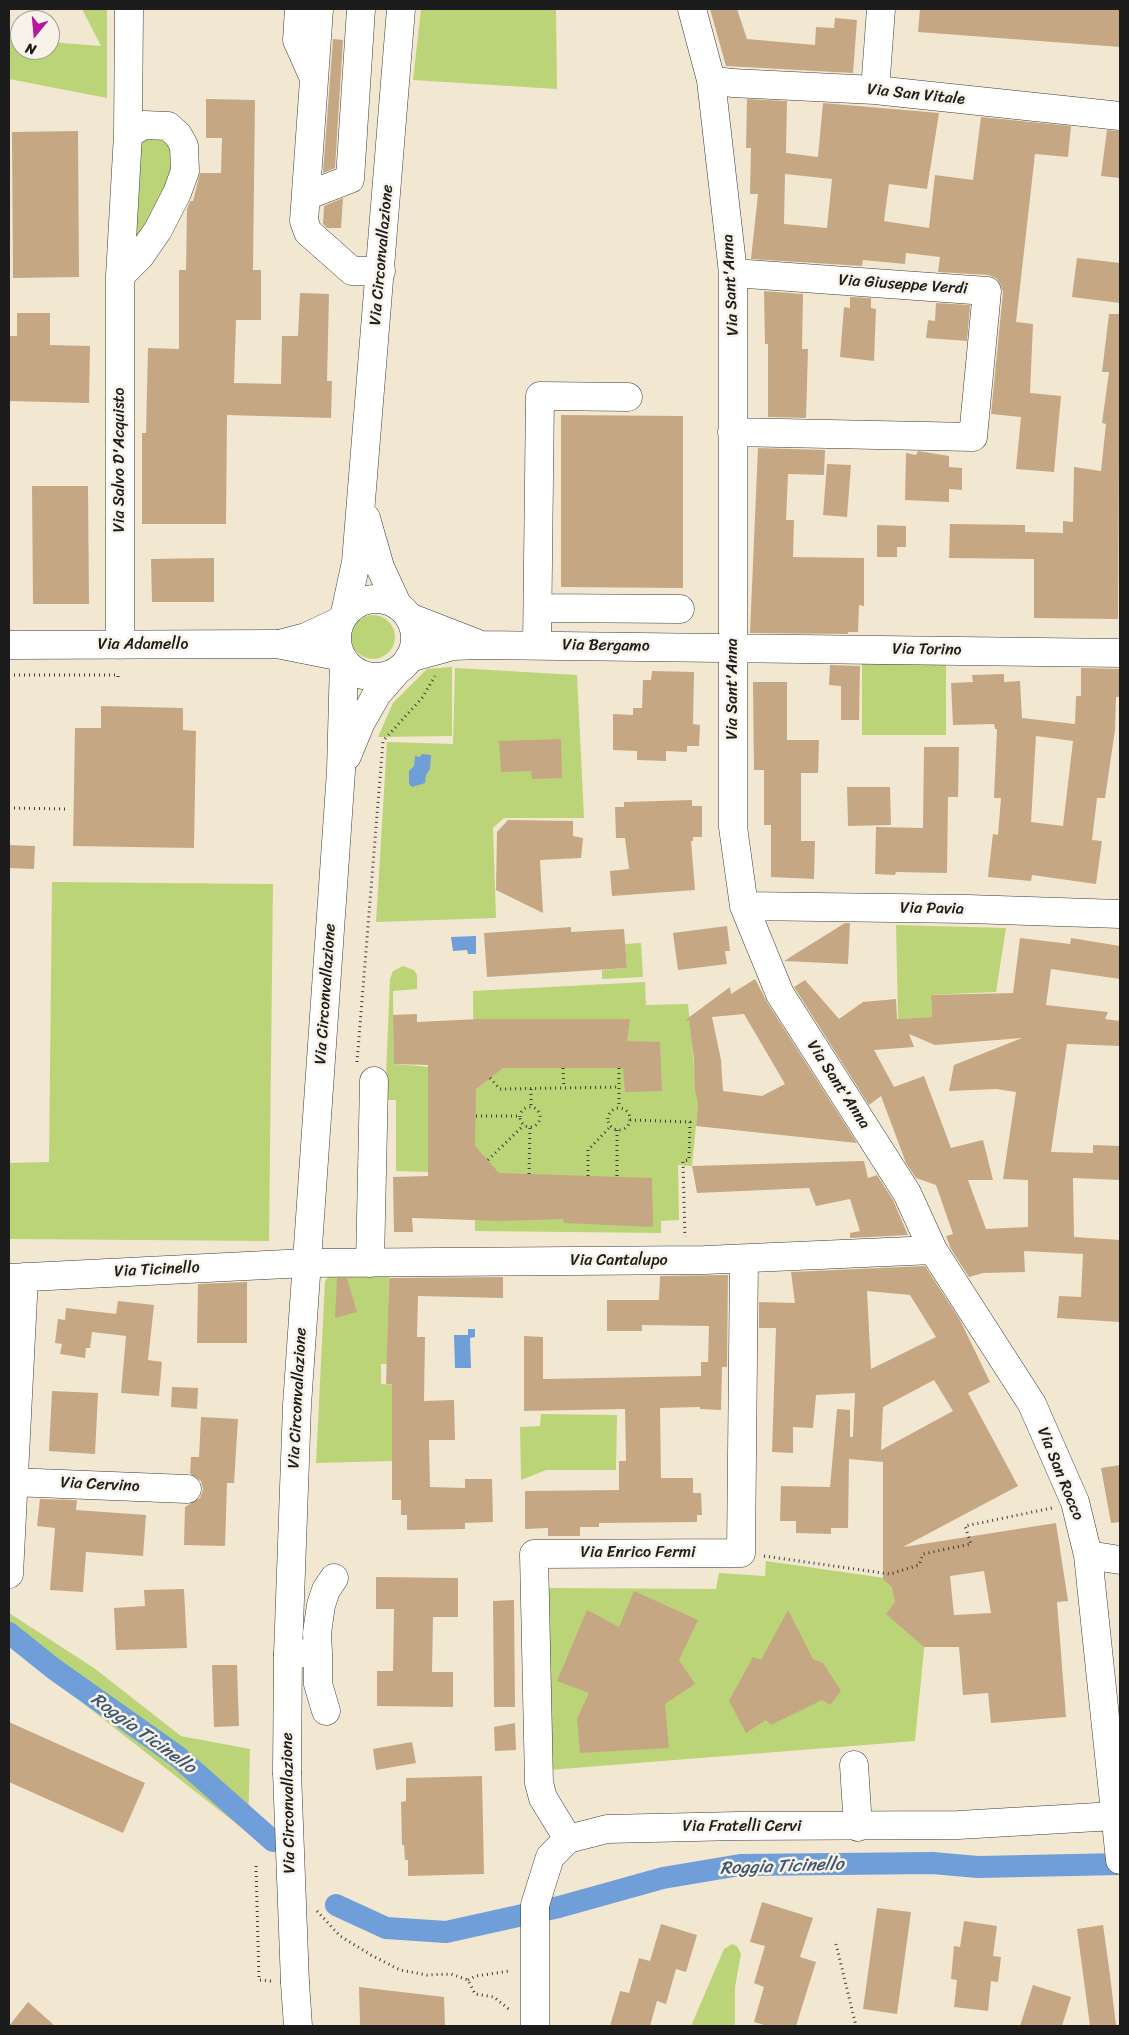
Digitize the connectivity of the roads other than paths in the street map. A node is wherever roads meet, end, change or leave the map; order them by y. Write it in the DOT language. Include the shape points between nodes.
graph roads {
  1 [pos="129,9"];
  2 [pos="299,9"];
  3 [pos="319,9"];
  4 [pos="361,9"];
  5 [pos="401,9"];
  6 [pos="692,9"];
  7 [pos="881,9"];
  8 [pos="315,79"];
  9 [pos="711,80"];
  10 [pos="875,90"];
  11 [pos="355,103"];
  12 [pos="313,107"];
  13 [pos="1120,116"];
  14 [pos="128,134"];
  15 [pos="310,151"];
  16 [pos="352,151"];
  17 [pos="306,196"];
  18 [pos="381,272"];
  19 [pos="733,273"];
  20 [pos="120,276"];
  21 [pos="628,397"];
  22 [pos="732,432"];
  23 [pos="362,502"];
  24 [pos="538,608"];
  25 [pos="680,609"];
  26 [pos="404,611"];
  27 [pos="343,617"];
  28 [pos="277,644"];
  29 [pos="9,645"];
  30 [pos="120,645"];
  31 [pos="480,645"];
  32 [pos="537,646"];
  33 [pos="733,647"];
  34 [pos="1120,653"];
  35 [pos="343,659"];
  36 [pos="403,664"];
  37 [pos="341,771"];
  38 [pos="744,906"];
  39 [pos="1120,914"];
  40 [pos="365,1074"];
  41 [pos="933,1250"];
  42 [pos="744,1259"];
  43 [pos="306,1263"];
  44 [pos="370,1263"];
  45 [pos="16,1277"];
  46 [pos="12,1482"];
  47 [pos="187,1489"];
  48 [pos="1088,1555"];
  49 [pos="1120,1560"];
  50 [pos="9,1574"];
  51 [pos="334,1578"];
  52 [pos="318,1653"];
  53 [pos="288,1654"];
  54 [pos="326,1711"];
  55 [pos="1115,1733"];
  56 [pos="854,1765"];
  57 [pos="1115,1816"];
  58 [pos="858,1827"];
  59 [pos="568,1839"];
  60 [pos="1119,1852"];
  61 [pos="298,2026"];
  62 [pos="535,2026"];
  1 -- 14 [label="street, Via Salvo D'Acquisto"];
  2 -- 8 [label="street" via="297,40"];
  3 -- 8 [label="street"];
  4 -- 11 [label="street"];
  5 -- 18 [label="street, Via Circonvallazione"];
  6 -- 9 [label="street, Via Sant'Anna"];
  7 -- 10 [label="street"];
  8 -- 12 [label="street"];
  9 -- 10 [label="street, Via San Vitale"];
  9 -- 19 [label="street, Via Sant'Anna"];
  10 -- 13 [label="street, Via San Vitale"];
  11 -- 12 [label="street"];
  11 -- 15 [label="street"];
  11 -- 16 [label="street"];
  12 -- 15 [label="street"];
  14 -- 20 [label="street, Via Salvo D'Acquisto"];
  14 -- 20 [label="street" via="144,125 168,126 184,146 185,171 158,230 140,256"];
  15 -- 16 [label="street"];
  15 -- 17 [label="street"];
  16 -- 17 [label="street" via="350,179"];
  17 -- 18 [label="street" via="304,221 308,232 352,271"];
  18 -- 23 [label="street, Via Circonvallazione"];
  19 -- 22 [label="street, Via Sant'Anna"];
  19 -- 22 [label="street, Via Giuseppe Verdi" via="986,291 973,437"];
  20 -- 30 [label="street, Via Salvo D'Acquisto"];
  21 -- 24 [label="street" via="540,396"];
  22 -- 33 [label="street, Via Sant'Anna"];
  23 -- 26 [label="street" via="380,567"];
  23 -- 27 [label="street, Via Circonvallazione" via="356,562"];
  24 -- 25 [label="street"];
  24 -- 32 [label="street"];
  26 -- 27 [label="street" via="376,598 359,603"];
  26 -- 31 [label="street, Via Bergamo"];
  26 -- 36 [label="street" via="415,637"];
  27 -- 28 [label="street" via="306,636"];
  27 -- 35 [label="street" via="337,633 337,646"];
  28 -- 30 [label="street, Via Adamello"];
  28 -- 35 [label="street"];
  29 -- 30 [label="street, Via Adamello"];
  31 -- 32 [label="street, Via Bergamo"];
  31 -- 36 [label="street, Via Bergamo" via="453,646"];
  32 -- 33 [label="street, Via Bergamo"];
  33 -- 34 [label="street, Via Torino"];
  33 -- 38 [label="street, Via Sant'Anna" via="733,827"];
  35 -- 36 [label="street" via="355,671 369,676 384,676"];
  35 -- 37 [label="street, Via Circonvallazione"];
  36 -- 37 [label="street" via="377,694 361,722"];
  37 -- 43 [label="street, Via Circonvallazione"];
  38 -- 39 [label="street, Via Pavia"];
  38 -- 41 [label="street, Via Sant'Anna" via="780,994 907,1193"];
  40 -- 44 [label="street"];
  41 -- 42 [label="street, Via Cantalupo"];
  41 -- 48 [label="street, Via San Rocco" via="1032,1404 1075,1502"];
  42 -- 44 [label="street, Via Cantalupo"];
  42 -- 59 [label="street, Via Enrico Fermi" via="741,1553 534,1554 539,1783 543,1798"];
  43 -- 44 [label="street, Via Cantalupo"];
  43 -- 45 [label="street, Via Ticinello"];
  43 -- 53 [label="street, Via Circonvallazione"];
  45 -- 46 [label="street"];
  46 -- 47 [label="street, Via Cervino"];
  46 -- 50 [label="street"];
  48 -- 49 [label="street"];
  48 -- 55 [label="street, Via San Rocco"];
  51 -- 52 [label="street" via="321,1605"];
  52 -- 53 [label="street"];
  52 -- 54 [label="street" via="318,1684"];
  53 -- 61 [label="street, Via Circonvallazione, bridge" via="287,1772"];
  55 -- 57 [label="street, Via San Rocco"];
  56 -- 58 [label="street"];
  57 -- 58 [label="street, Via Fratelli Cervi"];
  57 -- 60 [label="street, Via San Rocco"];
  58 -- 59 [label="street, Via Fratelli Cervi" via="607,1829"];
  59 -- 62 [label="street" via="550,1857 535,1905"];
}
